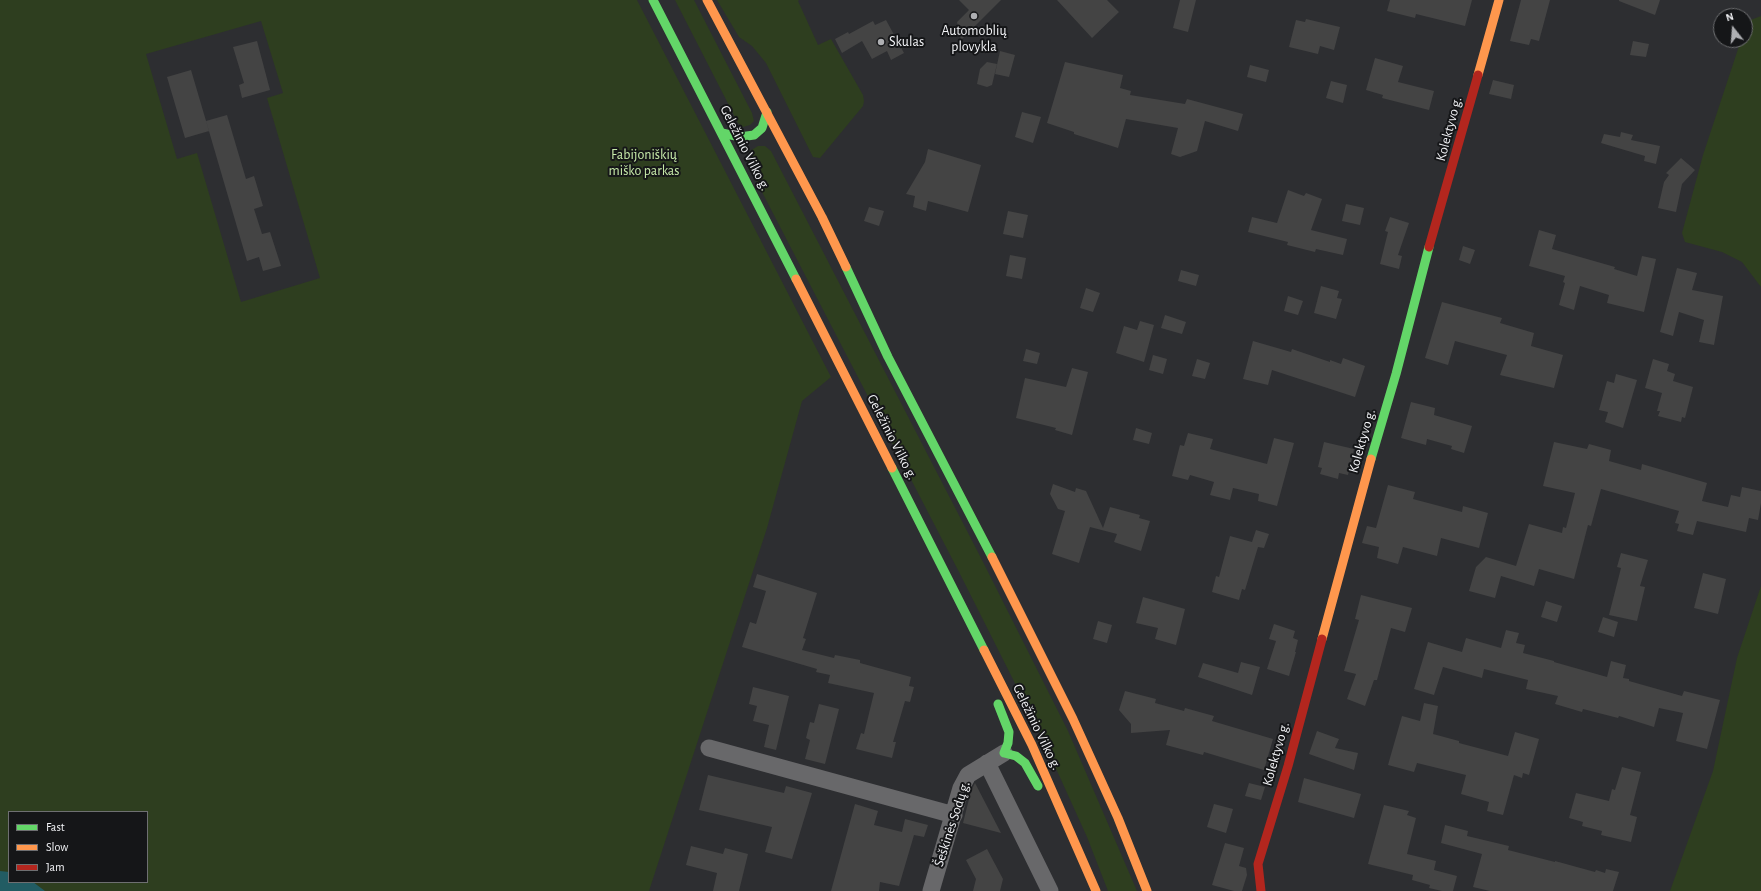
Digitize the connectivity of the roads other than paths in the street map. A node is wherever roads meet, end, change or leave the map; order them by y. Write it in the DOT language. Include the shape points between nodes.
graph roads {
  1 [pos="653,0"];
  2 [pos="707,0"];
  3 [pos="1499,0"];
  4 [pos="767,112"];
  5 [pos="722,133"];
  6 [pos="974,629"];
  7 [pos="981,664"];
  8 [pos="996,698"];
  9 [pos="709,748"];
  10 [pos="1004,753"];
  11 [pos="987,763"];
  12 [pos="1043,796"];
  13 [pos="954,814"];
  14 [pos="1058,826"];
  15 [pos="1079,852"];
  16 [pos="930,891"];
  17 [pos="1050,891"];
  18 [pos="1096,891"];
  19 [pos="1147,891"];
  20 [pos="1261,891"];
  1 -- 5 [label="main road, Geležinio Vilko g."];
  2 -- 4 [label="main road"];
  3 -- 20 [label="main road, Kolektyvo g." via="1346,547 1288,766 1258,864"];
  4 -- 5 [label="main road" via="762,128 754,135 740,138"];
  4 -- 19 [label="main road" via="822,216 888,357 1053,678 1118,818"];
  5 -- 6 [label="main road, Geležinio Vilko g."];
  6 -- 7 [label="main road"];
  6 -- 15 [label="main road, Geležinio Vilko g." via="1032,745"];
  8 -- 10 [label="main road" via="1009,732"];
  9 -- 13 [label="street"];
  10 -- 11 [label="street, Šeškinės Sodų g."];
  10 -- 12 [label="main road" via="1016,756 1025,763"];
  11 -- 13 [label="street, Šeškinės Sodų g." via="968,775 961,788"];
  11 -- 17 [label="street"];
  13 -- 16 [label="street, Šeškinės Sodų g."];
  14 -- 15 [label="main road"];
  15 -- 18 [label="main road, Geležinio Vilko g."];
}
